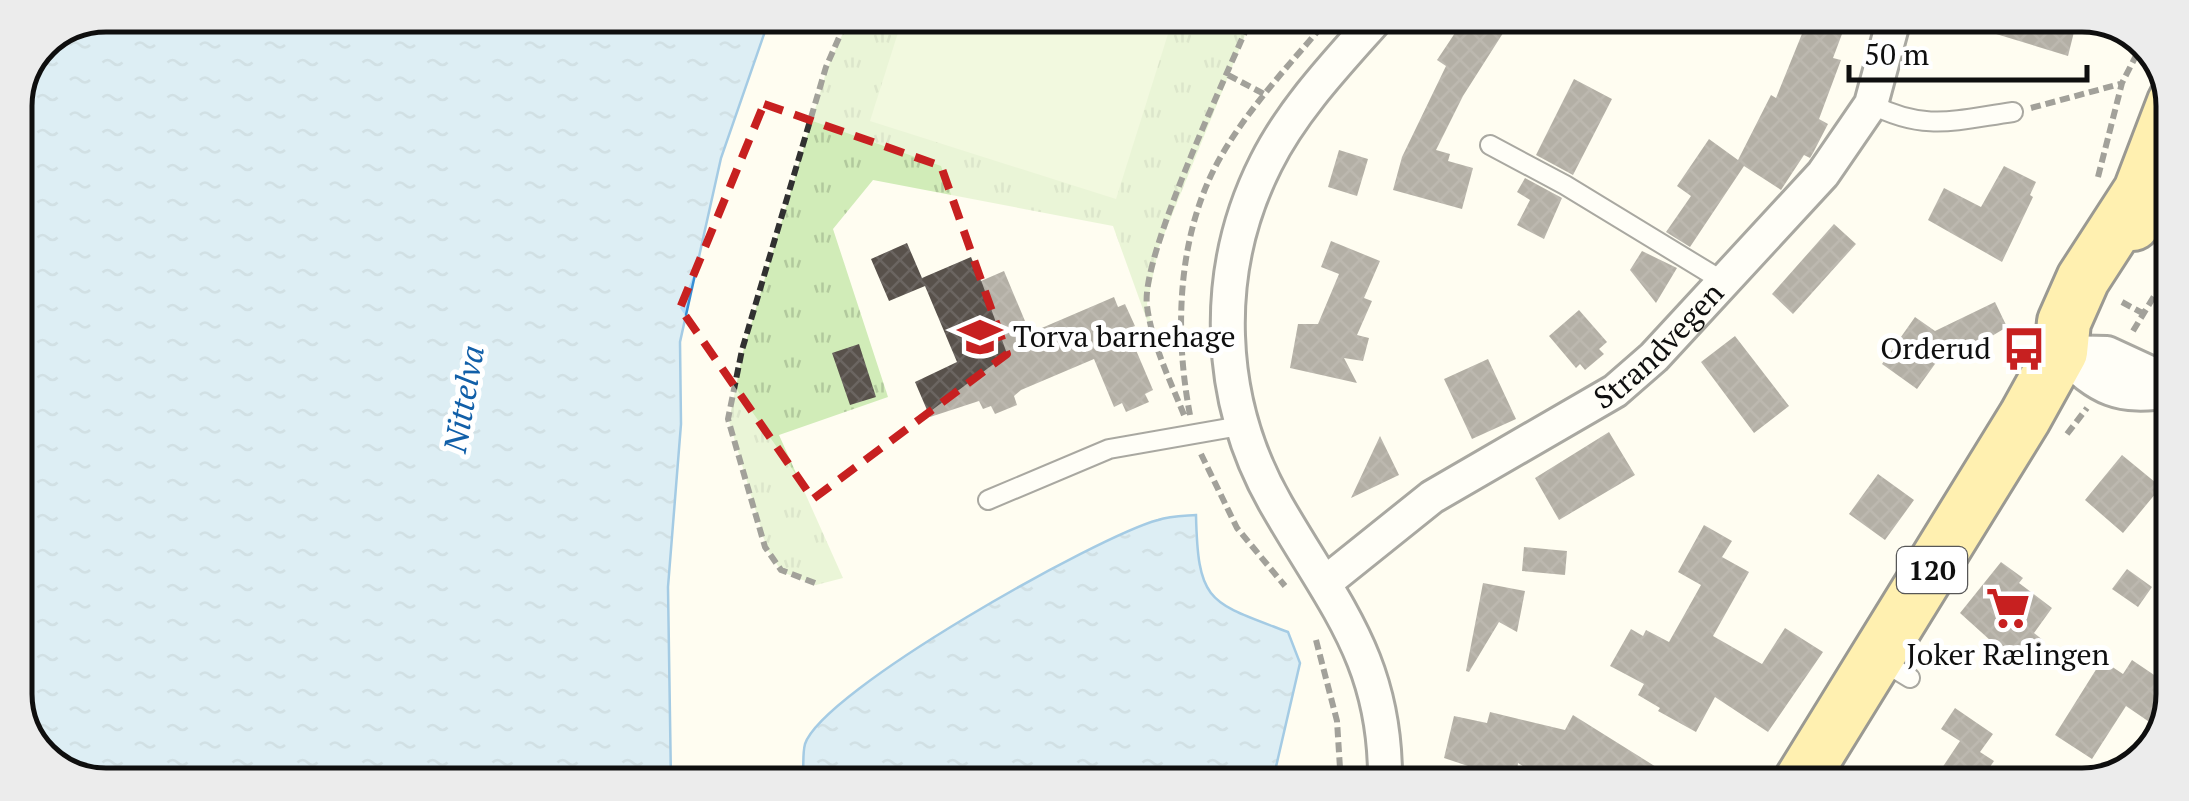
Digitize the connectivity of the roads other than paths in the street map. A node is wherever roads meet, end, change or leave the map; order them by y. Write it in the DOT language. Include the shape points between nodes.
graph roads {
  1 [pos="1365,32"];
  2 [pos="1891,32"];
  3 [pos="1871,104"];
  4 [pos="2013,112"];
  5 [pos="2156,129"];
  6 [pos="1490,145"];
  7 [pos="1721,280"];
  8 [pos="2061,352"];
  9 [pos="2156,376"];
  10 [pos="2156,393"];
  11 [pos="1240,426"];
  12 [pos="988,500"];
  13 [pos="1326,582"];
  14 [pos="1384,768"];
  15 [pos="1812,768"];
  1 -- 11 [label="street" via="1299,110 1266,162 1240,225 1230,278 1229,374"];
  2 -- 3 [label="street, Strandvegen"];
  3 -- 4 [label="lane" via="1928,124"];
  3 -- 7 [label="street, Strandvegen" via="1822,174"];
  5 -- 8 [label="main road, 120" via="2119,185 2126,260 2093,324"];
  6 -- 7 [label="lane"];
  7 -- 13 [label="street, Strandvegen" via="1615,391 1444,489"];
  8 -- 9 [label="street" via="2107,353"];
  8 -- 10 [label="street" via="2110,390"];
  8 -- 15 [label="main road, 120" via="1894,668"];
  11 -- 12 [label="lane" via="1109,450"];
  11 -- 13 [label="street" via="1277,506"];
  13 -- 14 [label="street" via="1372,680"];
}
